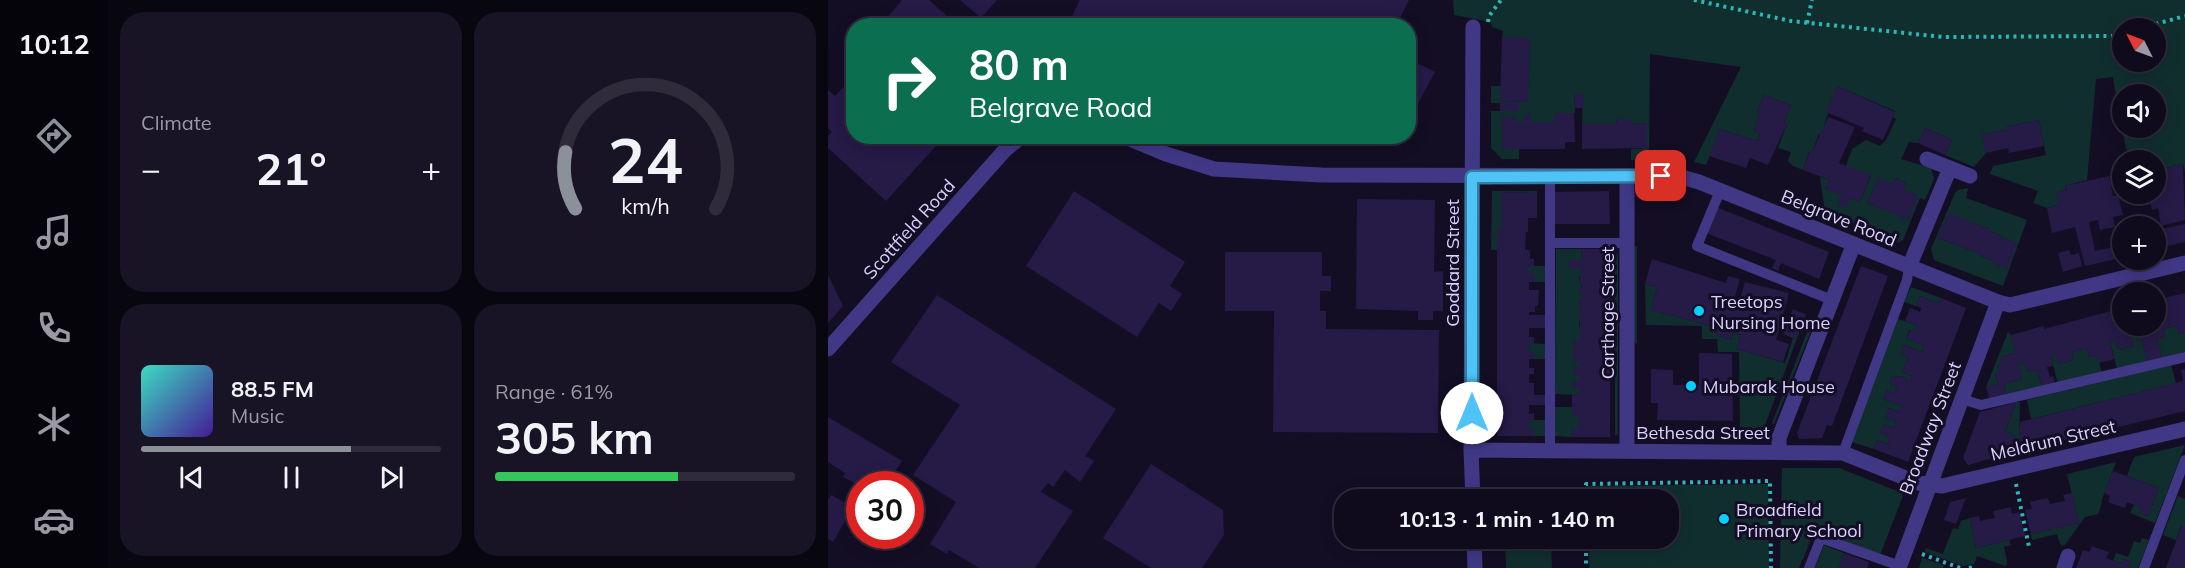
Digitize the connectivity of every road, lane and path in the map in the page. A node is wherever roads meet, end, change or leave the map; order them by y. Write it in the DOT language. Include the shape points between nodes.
graph roads {
  1 [pos="1696,0"];
  2 [pos="1812,0"];
  3 [pos="2185,16"];
  4 [pos="2166,21"];
  5 [pos="1807,23"];
  6 [pos="1473,27"];
  7 [pos="2112,36"];
  8 [pos="1012,144"];
  9 [pos="1142,144"];
  10 [pos="1927,159"];
  11 [pos="1950,168"];
  12 [pos="1626,176"];
  13 [pos="1970,176"];
  14 [pos="1472,177"];
  15 [pos="1550,177"];
  16 [pos="1720,190"];
  17 [pos="1550,243"];
  18 [pos="1627,243"];
  19 [pos="1853,246"];
  20 [pos="2185,263"];
  21 [pos="1909,267"];
  22 [pos="1832,300"];
  23 [pos="1998,302"];
  24 [pos="828,349"];
  25 [pos="2185,357"];
  26 [pos="1962,399"];
  27 [pos="2185,429"];
  28 [pos="1471,450"];
  29 [pos="1550,451"];
  30 [pos="1627,451"];
  31 [pos="1779,452"];
  32 [pos="1843,453"];
  33 [pos="2185,460"];
  34 [pos="2016,482"];
  35 [pos="1929,485"];
  36 [pos="1473,489"];
  37 [pos="1586,489"];
  38 [pos="2030,548"];
  39 [pos="1475,549"];
  40 [pos="1586,549"];
  41 [pos="1919,553"];
  42 [pos="1899,567"];
  43 [pos="1974,567"];
  44 [pos="1476,568"];
  45 [pos="1586,568"];
  46 [pos="1771,568"];
  47 [pos="1809,568"];
  48 [pos="1960,568"];
  49 [pos="1969,568"];
  50 [pos="2144,568"];
  1 -- 5 [label="path"];
  2 -- 5 [label="path"];
  3 -- 4 [label="path"];
  5 -- 7 [label="path" via="1943,37"];
  6 -- 14 [label="street, Goddard Street"];
  8 -- 24 [label="street, Scottfield Road"];
  9 -- 14 [label="street" via="1214,169"];
  10 -- 11 [label="street"];
  11 -- 13 [label="street"];
  11 -- 21 [label="street"];
  12 -- 15 [label="street, Belgrave Road"];
  12 -- 16 [label="street, Belgrave Road" via="1678,176"];
  12 -- 18 [label="street, Carthage Street"];
  14 -- 15 [label="street, Belgrave Road"];
  14 -- 28 [label="street, Goddard Street"];
  15 -- 17 [label="lane"];
  16 -- 19 [label="street, Belgrave Road"];
  16 -- 22 [label="lane" via="1697,246"];
  17 -- 18 [label="lane"];
  17 -- 29 [label="lane"];
  18 -- 30 [label="street, Carthage Street"];
  19 -- 21 [label="street, Belgrave Road"];
  19 -- 22 [label="street"];
  20 -- 23 [label="street, Belgrave Road" via="2020,303"];
  21 -- 23 [label="street, Belgrave Road"];
  21 -- 32 [label="lane"];
  22 -- 31 [label="street" via="1779,439"];
  23 -- 26 [label="street, Broadway Street"];
  25 -- 26 [label="lane" via="1982,405"];
  26 -- 35 [label="street, Broadway Street"];
  27 -- 35 [label="street, Meldrum Street" via="1942,486"];
  28 -- 29 [label="street, Bethesda Street"];
  28 -- 36 [label="street, Goddard Street"];
  29 -- 30 [label="street, Bethesda Street"];
  30 -- 31 [label="street, Bethesda Street"];
  31 -- 32 [label="street, Bethesda Street"];
  32 -- 35 [label="street, Bethesda Street"];
  33 -- 50 [label="lane"];
  34 -- 38 [label="path"];
  35 -- 42 [label="street, Broadway Street"];
  37 -- 46 [label="path" via="1586,484 1770,481"];
  39 -- 44 [label="street"];
  40 -- 45 [label="path"];
  41 -- 48 [label="path"];
  42 -- 47 [label="lane" via="1821,538"];
  43 -- 49 [label="path"];
}
